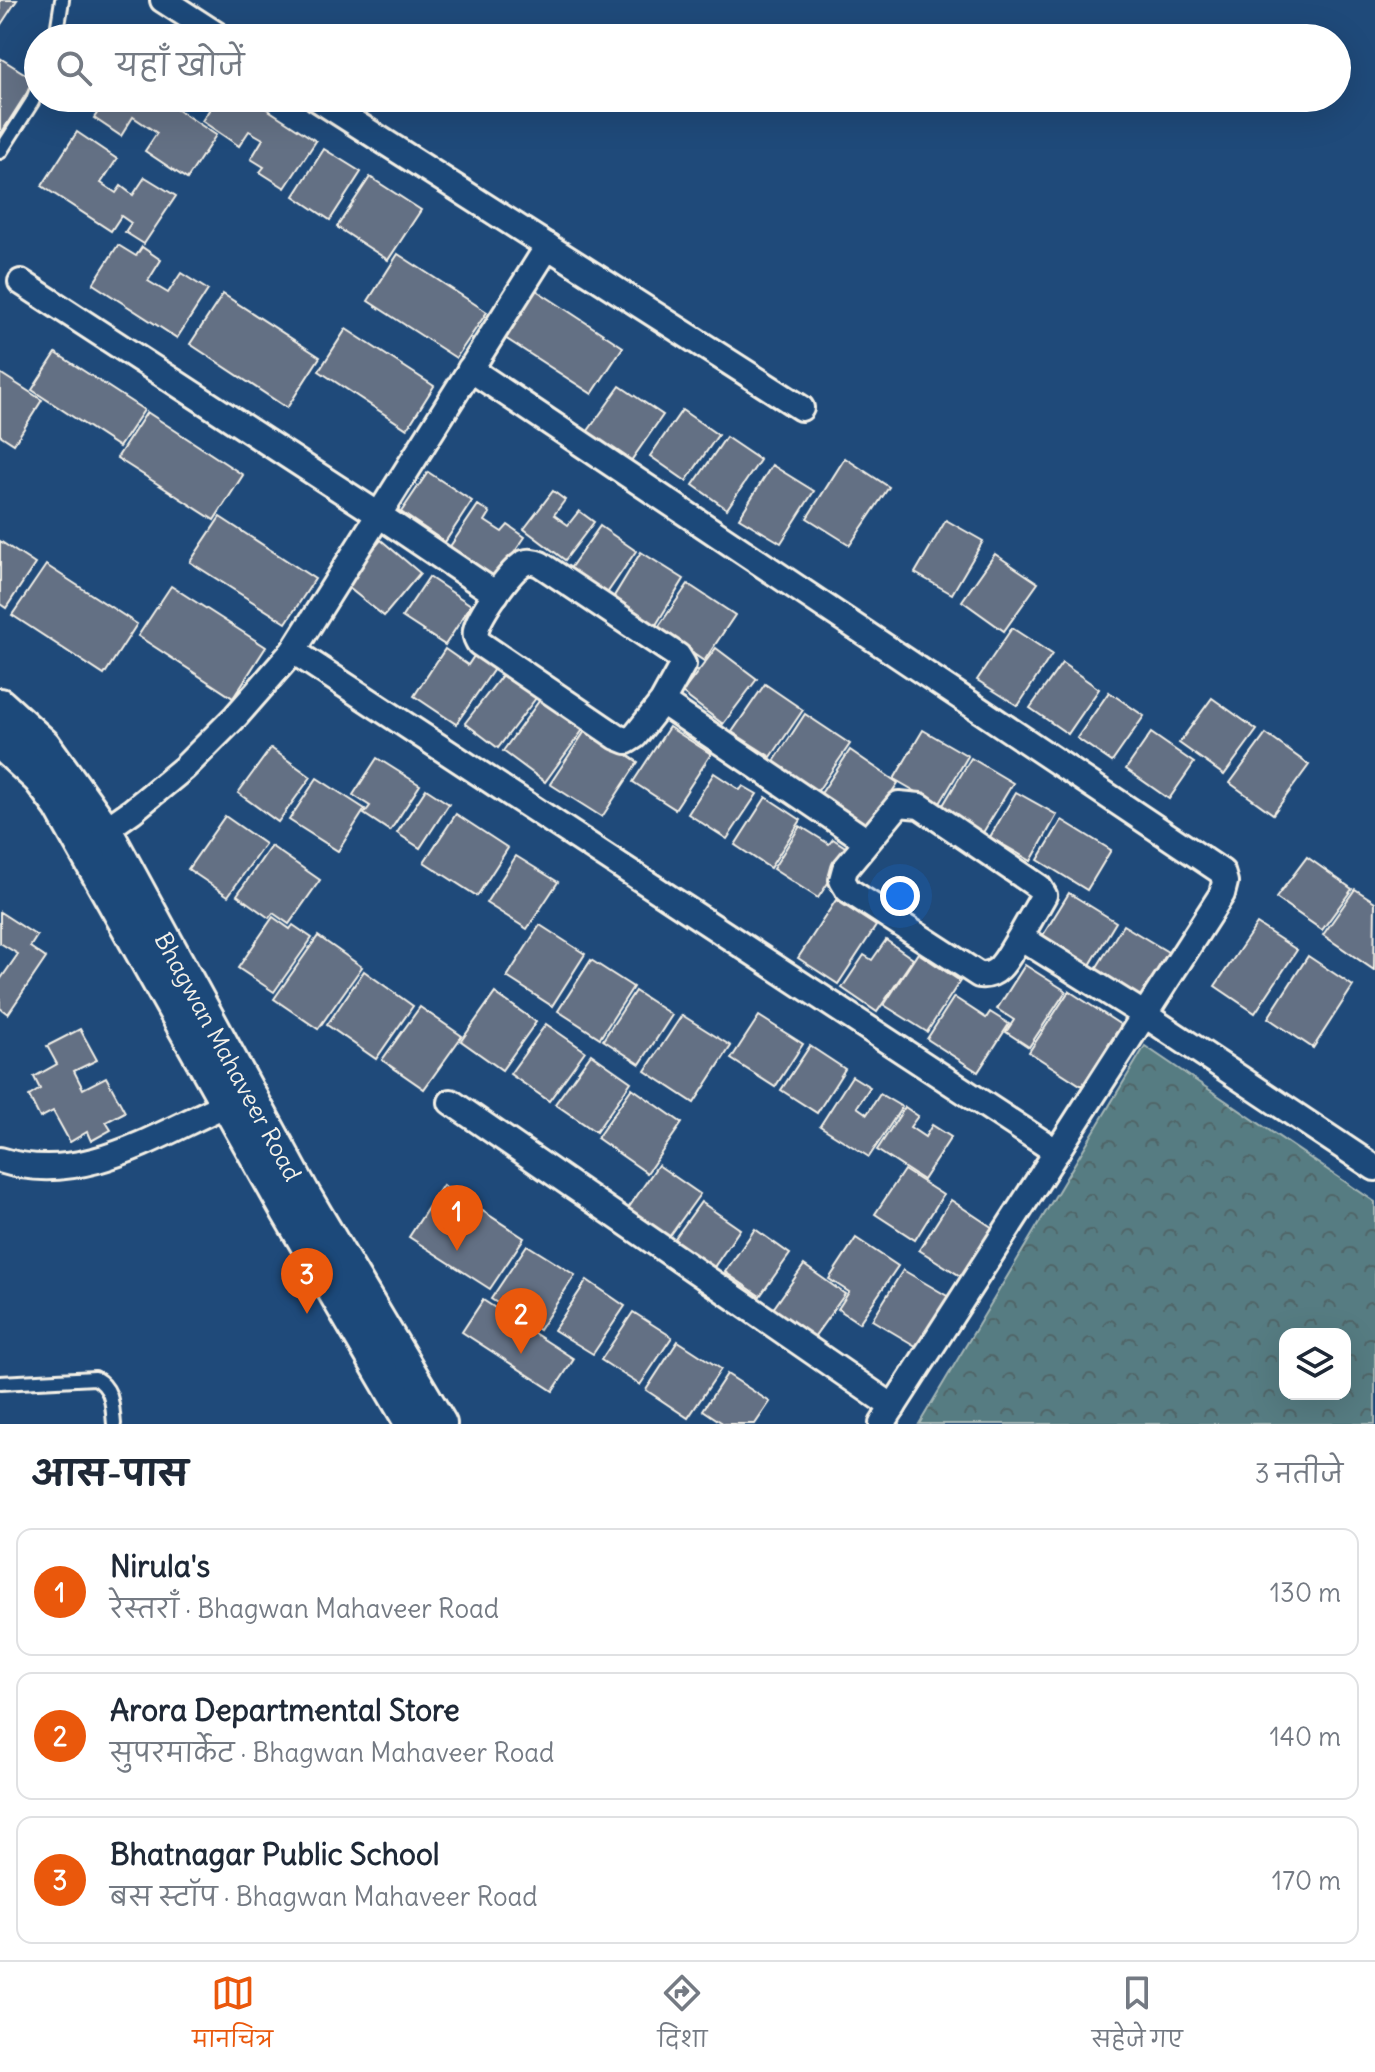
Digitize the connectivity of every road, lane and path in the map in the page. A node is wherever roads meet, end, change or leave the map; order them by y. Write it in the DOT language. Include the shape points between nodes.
graph roads {
  1 [pos="62,0"];
  2 [pos="163,0"];
  3 [pos="58,24"];
  4 [pos="200,24"];
  5 [pos="26,112"];
  6 [pos="338,112"];
  7 [pos="0,152"];
  8 [pos="548,246"];
  9 [pos="21,282"];
  10 [pos="470,369"];
  11 [pos="801,408"];
  12 [pos="379,515"];
  13 [pos="496,594"];
  14 [pos="293,651"];
  15 [pos="662,702"];
  16 [pos="0,705"];
  17 [pos="0,742"];
  18 [pos="91,833"];
  19 [pos="867,841"];
  20 [pos="1020,937"];
  21 [pos="1145,1015"];
  22 [pos="451,1102"];
  23 [pos="227,1104"];
  24 [pos="1057,1152"];
  25 [pos="0,1160"];
  26 [pos="1375,1168"];
  27 [pos="0,1383"];
  28 [pos="888,1415"];
  29 [pos="114,1424"];
  30 [pos="412,1424"];
  31 [pos="440,1424"];
  1 -- 3 [label="lane"];
  2 -- 4 [label="street"];
  5 -- 7 [label="lane"];
  6 -- 8 [label="street"];
  8 -- 10 [label="street"];
  8 -- 11 [label="street"];
  9 -- 12 [label="street"];
  10 -- 12 [label="street"];
  10 -- 21 [label="street" via="1222,872 1222,894"];
  12 -- 13 [label="street"];
  12 -- 14 [label="street"];
  13 -- 15 [label="street" via="520,565 540,564 678,656 683,664"];
  13 -- 15 [label="street" via="476,627 479,643 617,737 627,741 635,736"];
  14 -- 18 [label="street" via="184,768"];
  14 -- 24 [label="street"];
  15 -- 19 [label="street"];
  16 -- 18 [label="street, Bhagwan Mahaveer Road" via="44,745"];
  17 -- 18 [label="street, Bhagwan Mahaveer Road"];
  18 -- 23 [label="street, Bhagwan Mahaveer Road"];
  18 -- 31 [label="street, Bhagwan Mahaveer Road"];
  19 -- 20 [label="street" via="899,804 920,806 1039,887 1044,895 1041,904"];
  19 -- 20 [label="street" via="845,869 842,880 848,890 979,975 997,972"];
  20 -- 21 [label="street"];
  21 -- 24 [label="street"];
  21 -- 26 [label="street"];
  22 -- 28 [label="street"];
  23 -- 25 [label="street" via="120,1153 72,1167"];
  23 -- 30 [label="street, Bhagwan Mahaveer Road"];
  24 -- 28 [label="street"];
  27 -- 29 [label="lane" via="95,1378 110,1393"];
}
